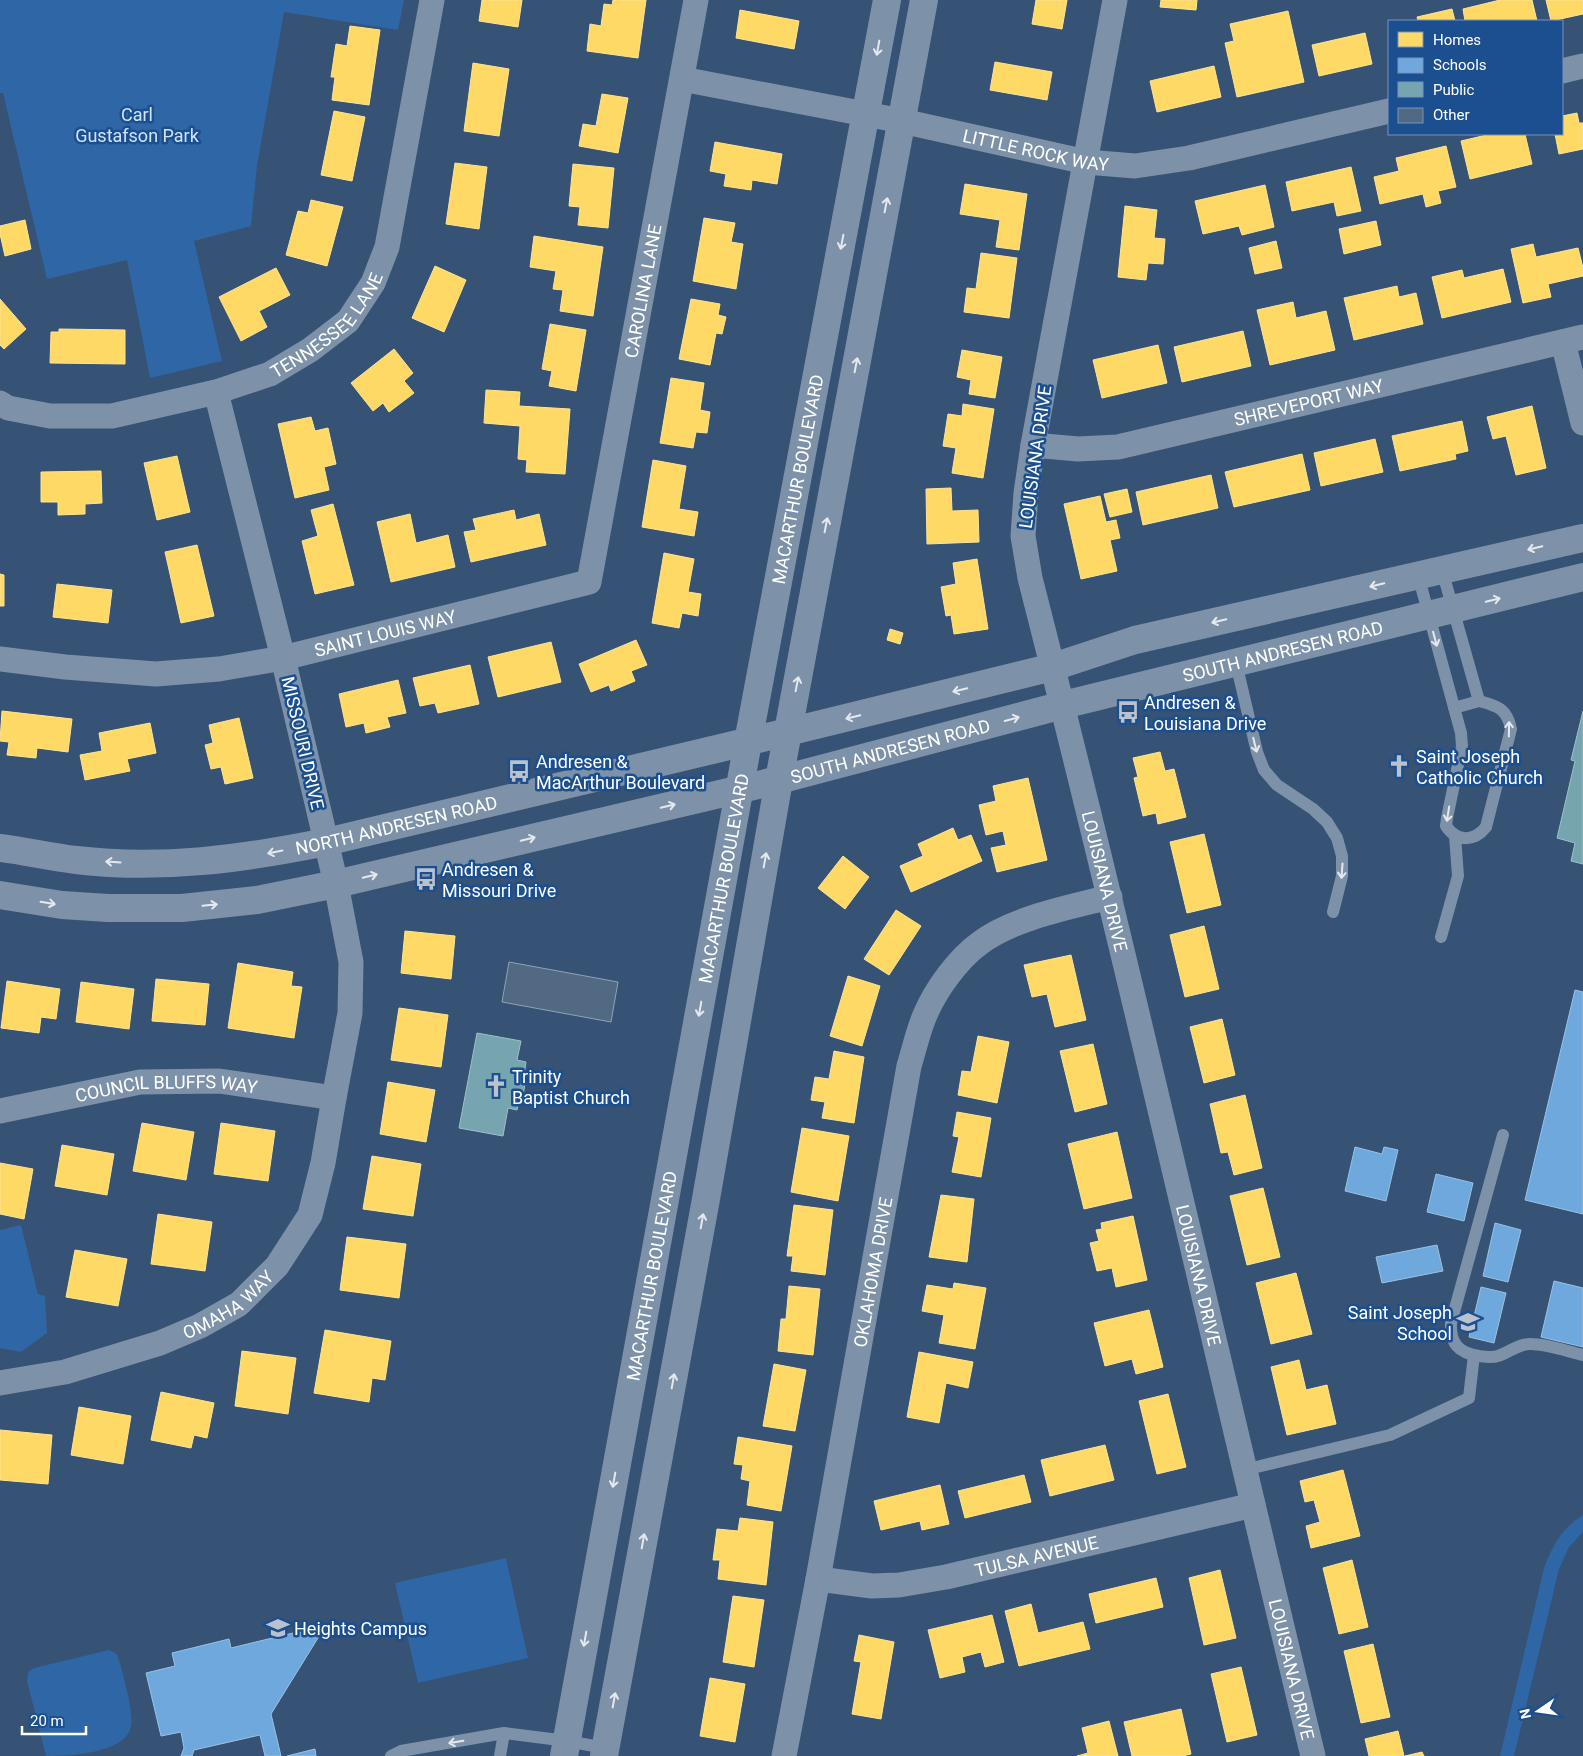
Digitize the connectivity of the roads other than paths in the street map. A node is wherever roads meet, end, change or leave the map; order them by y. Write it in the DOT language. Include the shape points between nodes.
graph roads {
  1 [pos="432,0"];
  2 [pos="696,0"];
  3 [pos="887,0"];
  4 [pos="924,0"];
  5 [pos="1115,0"];
  6 [pos="1583,66"];
  7 [pos="1563,71"];
  8 [pos="682,79"];
  9 [pos="1388,111"];
  10 [pos="866,114"];
  11 [pos="902,121"];
  12 [pos="1086,162"];
  13 [pos="1573,340"];
  14 [pos="216,392"];
  15 [pos="0,403"];
  16 [pos="1583,423"];
  17 [pos="1033,445"];
  18 [pos="1583,538"];
  19 [pos="1430,573"];
  20 [pos="1583,577"];
  21 [pos="589,582"];
  22 [pos="1441,612"];
  23 [pos="284,658"];
  24 [pos="0,659"];
  25 [pos="1236,663"];
  26 [pos="1053,667"];
  27 [pos="1479,702"];
  28 [pos="1063,706"];
  29 [pos="1454,708"];
  30 [pos="788,732"];
  31 [pos="748,742"];
  32 [pos="779,780"];
  33 [pos="740,789"];
  34 [pos="1456,836"];
  35 [pos="326,842"];
  36 [pos="0,848"];
  37 [pos="336,884"];
  38 [pos="0,895"];
  39 [pos="1110,896"];
  40 [pos="1333,912"];
  41 [pos="1441,937"];
  42 [pos="334,1098"];
  43 [pos="0,1111"];
  44 [pos="1503,1135"];
  45 [pos="1474,1355"];
  46 [pos="1583,1356"];
  47 [pos="0,1383"];
  48 [pos="1244,1470"];
  49 [pos="1253,1505"];
  50 [pos="818,1579"];
  51 [pos="504,1733"];
  52 [pos="565,1748"];
  53 [pos="605,1752"];
  54 [pos="392,1756"];
  55 [pos="500,1756"];
  56 [pos="784,1756"];
  57 [pos="1313,1756"];
  1 -- 14 [label="street, TENNESSEE LANE" via="387,247 373,283 348,321 310,350 270,374"];
  2 -- 8 [label="street, CAROLINA LANE"];
  3 -- 10 [label="street, MACARTHUR BOULEVARD, one-way"];
  4 -- 11 [label="street, MACARTHUR BOULEVARD"];
  5 -- 12 [label="street, LOUISIANA DRIVE"];
  6 -- 7 [label="street"];
  8 -- 10 [label="street, LITTLE ROCK WAY"];
  8 -- 21 [label="street, CAROLINA LANE"];
  9 -- 12 [label="street, LITTLE ROCK WAY" via="1189,158 1135,166"];
  10 -- 11 [label="street, LITTLE ROCK WAY"];
  10 -- 31 [label="street, MACARTHUR BOULEVARD, one-way"];
  11 -- 12 [label="street, LITTLE ROCK WAY"];
  30 -- 11 [label="street, MACARTHUR BOULEVARD, one-way"];
  12 -- 17 [label="street, LOUISIANA DRIVE"];
  13 -- 16 [label="street"];
  13 -- 17 [label="street, SHREVEPORT WAY" via="1118,447 1078,449"];
  14 -- 15 [label="street, TENNESSEE LANE" via="112,416 50,416 8,408"];
  14 -- 23 [label="street, MISSOURI DRIVE"];
  17 -- 26 [label="street, LOUISIANA DRIVE" via="1023,536 1030,578"];
  18 -- 19 [label="street, one-way"];
  19 -- 22 [label="lane"];
  19 -- 22 [label="lane"];
  19 -- 26 [label="street, one-way" via="1135,640"];
  22 -- 20 [label="street, SOUTH ANDRESEN ROAD, one-way"];
  21 -- 23 [label="street, SAINT LOUIS WAY"];
  22 -- 25 [label="street, SOUTH ANDRESEN ROAD"];
  22 -- 27 [label="lane"];
  22 -- 29 [label="lane, one-way"];
  23 -- 24 [label="street, SAINT LOUIS WAY" via="219,669 156,674"];
  23 -- 35 [label="street, MISSOURI DRIVE"];
  25 -- 28 [label="street, SOUTH ANDRESEN ROAD"];
  25 -- 40 [label="lane, one-way" via="1264,770 1277,785 1327,822 1337,838 1342,856 1342,876"];
  26 -- 28 [label="street, LOUISIANA DRIVE"];
  26 -- 30 [label="street, one-way"];
  27 -- 29 [label="lane"];
  34 -- 27 [label="lane, one-way" via="1476,837 1486,827 1511,728 1503,710"];
  32 -- 28 [label="street, SOUTH ANDRESEN ROAD, one-way"];
  28 -- 39 [label="street, LOUISIANA DRIVE"];
  29 -- 34 [label="lane, one-way" via="1462,732 1462,746 1446,826"];
  30 -- 31 [label="street, NORTH ANDRESEN ROAD"];
  30 -- 32 [label="street, MACARTHUR BOULEVARD"];
  31 -- 33 [label="street, MACARTHUR BOULEVARD"];
  31 -- 35 [label="street, NORTH ANDRESEN ROAD"];
  32 -- 33 [label="street"];
  53 -- 32 [label="street, MACARTHUR BOULEVARD, one-way"];
  37 -- 33 [label="street, one-way"];
  33 -- 52 [label="street, MACARTHUR BOULEVARD, one-way"];
  34 -- 41 [label="lane" via="1458,876"];
  35 -- 36 [label="street, NORTH ANDRESEN ROAD, one-way" via="268,854 195,863 75,860"];
  35 -- 37 [label="street, MISSOURI DRIVE"];
  38 -- 37 [label="street, one-way" via="62,905 182,908 258,900"];
  37 -- 42 [label="street, MISSOURI DRIVE" via="351,962 350,1013"];
  39 -- 48 [label="street, LOUISIANA DRIVE"];
  39 -- 50 [label="street, OKLAHOMA DRIVE" via="1011,926 980,942 947,976 925,1015 909,1066"];
  42 -- 43 [label="street, COUNCIL BLUFFS WAY" via="219,1081 140,1082"];
  42 -- 47 [label="street, OMAHA WAY" via="310,1215 277,1266 239,1304 160,1344 65,1372"];
  44 -- 45 [label="lane" via="1451,1323 1450,1334 1455,1344 1462,1351"];
  45 -- 46 [label="lane" via="1498,1357 1517,1346 1528,1344"];
  45 -- 48 [label="lane" via="1469,1398 1390,1435"];
  48 -- 49 [label="street, LOUISIANA DRIVE"];
  49 -- 50 [label="street, TULSA AVENUE" via="946,1577 899,1585 872,1586"];
  49 -- 57 [label="street, LOUISIANA DRIVE"];
  50 -- 56 [label="street, OKLAHOMA DRIVE"];
  51 -- 52 [label="lane"];
  51 -- 54 [label="lane, one-way" via="401,1751"];
  51 -- 55 [label="lane"];
  52 -- 53 [label="lane"];
}
